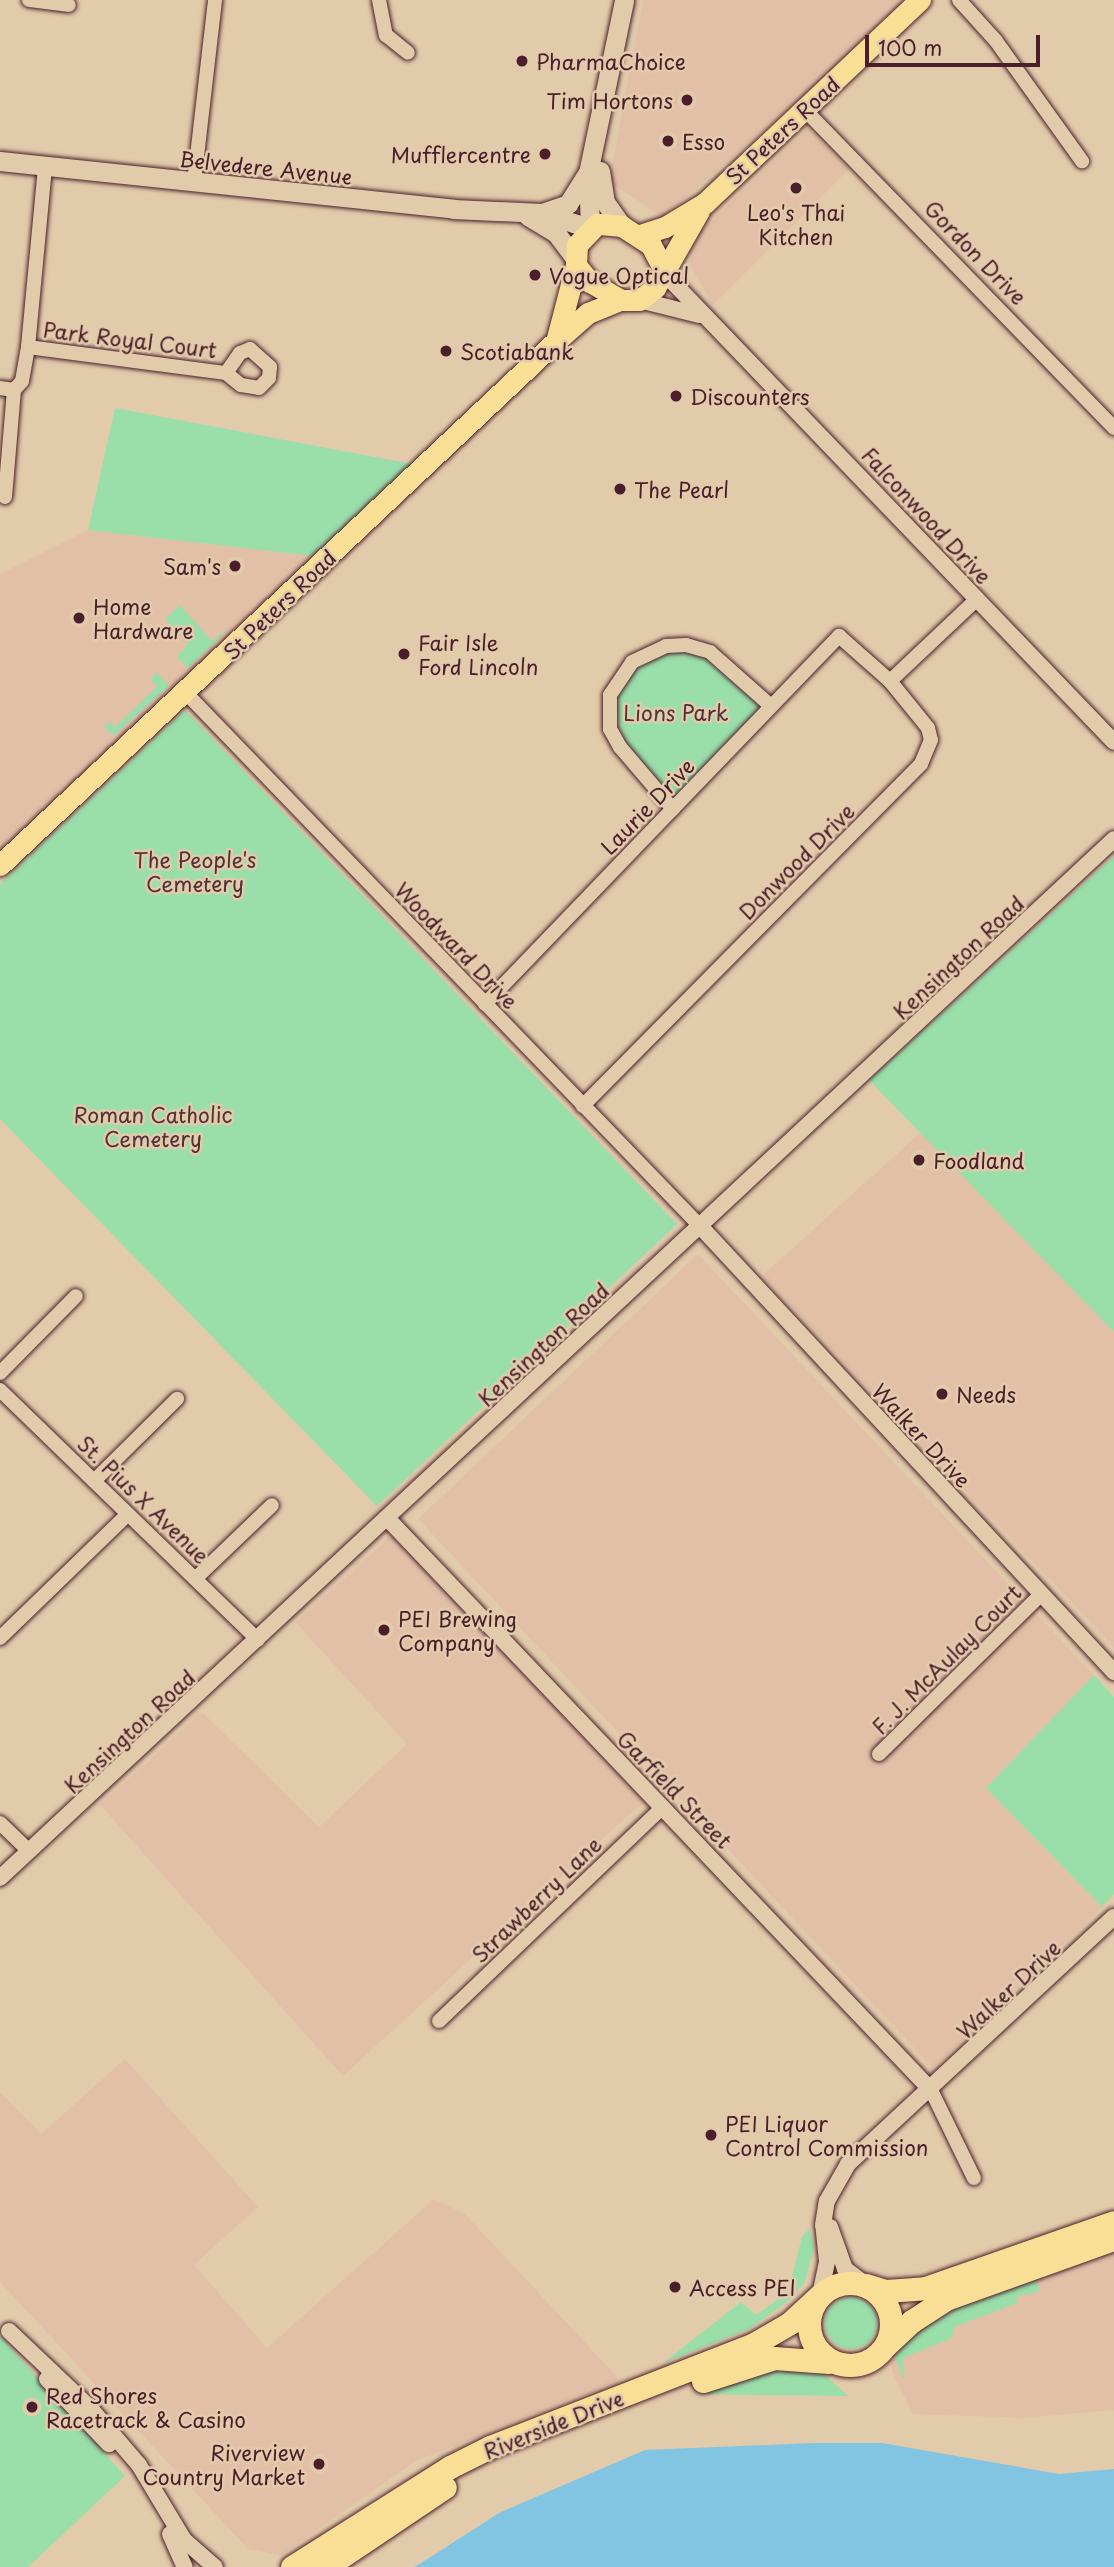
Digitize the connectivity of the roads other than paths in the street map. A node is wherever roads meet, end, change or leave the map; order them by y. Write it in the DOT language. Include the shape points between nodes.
graph roads {
  1 [pos="29,0"];
  2 [pos="215,0"];
  3 [pos="379,0"];
  4 [pos="624,0"];
  5 [pos="920,0"];
  6 [pos="959,0"];
  7 [pos="69,5"];
  8 [pos="408,53"];
  9 [pos="804,109"];
  10 [pos="598,137"];
  11 [pos="0,161"];
  12 [pos="1082,161"];
  13 [pos="45,168"];
  14 [pos="588,173"];
  15 [pos="194,182"];
  16 [pos="705,203"];
  17 [pos="535,214"];
  18 [pos="589,227"];
  19 [pos="631,231"];
  20 [pos="575,262"];
  21 [pos="663,270"];
  22 [pos="630,300"];
  23 [pos="708,318"];
  24 [pos="556,341"];
  25 [pos="28,347"];
  26 [pos="226,373"];
  27 [pos="7,389"];
  28 [pos="1114,428"];
  29 [pos="5,497"];
  30 [pos="977,598"];
  31 [pos="839,636"];
  32 [pos="890,681"];
  33 [pos="185,692"];
  34 [pos="771,706"];
  35 [pos="1114,742"];
  36 [pos="673,809"];
  37 [pos="1114,839"];
  38 [pos="0,865"];
  39 [pos="485,1004"];
  40 [pos="583,1106"];
  41 [pos="699,1226"];
  42 [pos="76,1296"];
  43 [pos="0,1373"];
  44 [pos="0,1390"];
  45 [pos="177,1399"];
  46 [pos="94,1481"];
  47 [pos="272,1505"];
  48 [pos="128,1514"];
  49 [pos="387,1518"];
  50 [pos="196,1578"];
  51 [pos="1041,1594"];
  52 [pos="0,1638"];
  53 [pos="258,1640"];
  54 [pos="1114,1672"];
  55 [pos="879,1754"];
  56 [pos="663,1807"];
  57 [pos="0,1823"];
  58 [pos="29,1852"];
  59 [pos="0,1878"];
  60 [pos="1114,1917"];
  61 [pos="439,2021"];
  62 [pos="931,2090"];
  63 [pos="861,2152"];
  64 [pos="974,2178"];
  65 [pos="1114,2222"];
  66 [pos="1114,2239"];
  67 [pos="866,2285"];
  68 [pos="820,2295"];
  69 [pos="5,2326"];
  70 [pos="885,2346"];
  71 [pos="829,2362"];
  72 [pos="186,2567"];
  73 [pos="215,2567"];
  74 [pos="292,2567"];
  75 [pos="326,2567"];
  1 -- 7 [label="street"];
  2 -- 15 [label="street"];
  3 -- 8 [label="street" via="386,35"];
  4 -- 10 [label="main road"];
  5 -- 9 [label="main road, St Peters Road"];
  6 -- 12 [label="street" via="996,41"];
  9 -- 16 [label="main road, St Peters Road"];
  9 -- 28 [label="street, Gordon Drive"];
  10 -- 14 [label="main road"];
  10 -- 19 [label="main road" via="604,202"];
  11 -- 13 [label="main road, Belvedere Avenue"];
  13 -- 15 [label="main road, Belvedere Avenue"];
  13 -- 25 [label="street"];
  14 -- 17 [label="main road" via="568,204"];
  14 -- 18 [label="main road"];
  15 -- 17 [label="main road, Belvedere Avenue"];
  16 -- 19 [label="main road, St Peters Road" via="665,227"];
  16 -- 21 [label="main road, St Peters Road"];
  17 -- 18 [label="main road, Belvedere Avenue"];
  17 -- 20 [label="main road, Belvedere Avenue" via="556,233"];
  18 -- 19 [label="main road"];
  18 -- 20 [label="main road"];
  19 -- 21 [label="main road"];
  20 -- 22 [label="main road" via="590,282"];
  20 -- 24 [label="main road"];
  21 -- 22 [label="main road" via="655,288"];
  21 -- 23 [label="street, Falconwood Drive" via="679,294"];
  22 -- 23 [label="street"];
  22 -- 24 [label="main road, St Peters Road" via="588,313"];
  23 -- 30 [label="street, Falconwood Drive"];
  24 -- 33 [label="main road, St Peters Road"];
  25 -- 26 [label="street, Park Royal Court"];
  25 -- 27 [label="street" via="22,381"];
  27 -- 29 [label="street"];
  30 -- 32 [label="street"];
  30 -- 35 [label="street, Falconwood Drive"];
  31 -- 32 [label="street, Donwood Drive"];
  31 -- 34 [label="street, Laurie Drive"];
  32 -- 40 [label="street, Donwood Drive" via="928,728 931,740 921,764"];
  33 -- 38 [label="main road, St Peters Road"];
  33 -- 39 [label="street, Woodward Drive"];
  34 -- 36 [label="street, Laurie Drive"];
  34 -- 36 [label="street" via="710,652 686,645 666,646 632,662 610,695 610,729"];
  36 -- 39 [label="street, Laurie Drive"];
  37 -- 41 [label="street, Kensington Road"];
  39 -- 40 [label="street, Woodward Drive"];
  40 -- 41 [label="street, Woodward Drive"];
  41 -- 49 [label="street, Kensington Road"];
  41 -- 51 [label="street, Walker Drive"];
  42 -- 43 [label="street"];
  44 -- 46 [label="street, St. Pius X Avenue"];
  45 -- 46 [label="street"];
  46 -- 48 [label="street, St. Pius X Avenue"];
  47 -- 50 [label="street"];
  48 -- 50 [label="street, St. Pius X Avenue"];
  48 -- 52 [label="street"];
  49 -- 53 [label="street, Kensington Road"];
  49 -- 56 [label="street, Garfield Street"];
  50 -- 53 [label="street, St. Pius X Avenue"];
  51 -- 54 [label="street, Walker Drive"];
  51 -- 55 [label="street, F. J. McAulay Court"];
  53 -- 58 [label="street, Kensington Road"];
  56 -- 61 [label="street, Strawberry Lane"];
  56 -- 62 [label="street, Garfield Street"];
  57 -- 58 [label="street"];
  58 -- 59 [label="street, Kensington Road"];
  60 -- 62 [label="street, Walker Drive"];
  62 -- 63 [label="street"];
  62 -- 64 [label="street, Garfield Street"];
  63 -- 67 [label="street" via="832,2201 830,2225 845,2269"];
  63 -- 68 [label="street" via="836,2181 827,2201 823,2224 827,2260"];
  65 -- 67 [label="highway" via="925,2288 886,2291"];
  66 -- 70 [label="highway" via="946,2299"];
  67 -- 68 [label="highway" via="841,2283"];
  67 -- 70 [label="highway" via="881,2295 890,2311 891,2329"];
  68 -- 71 [label="highway" via="809,2326 816,2347"];
  68 -- 74 [label="highway, Riverside Drive" via="790,2323 754,2344 490,2447"];
  69 -- 72 [label="street" via="44,2376 137,2475"];
  69 -- 73 [label="street" via="98,2417 150,2481 184,2540"];
  70 -- 71 [label="highway" via="866,2362 842,2366"];
  71 -- 75 [label="highway, Riverside Drive" via="791,2357 751,2363 493,2461 396,2518"];
}
